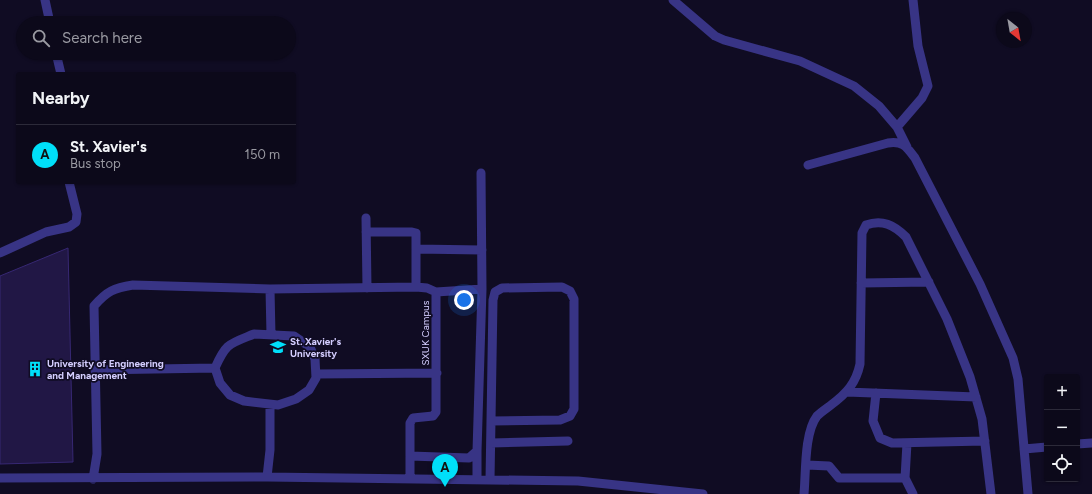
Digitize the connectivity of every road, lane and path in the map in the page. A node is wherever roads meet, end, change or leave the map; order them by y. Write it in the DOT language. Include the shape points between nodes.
graph roads {
  1 [pos="45,0"];
  2 [pos="673,0"];
  3 [pos="913,0"];
  4 [pos="48,16"];
  5 [pos="58,60"];
  6 [pos="61,72"];
  7 [pos="897,127"];
  8 [pos="907,147"];
  9 [pos="808,165"];
  10 [pos="481,173"];
  11 [pos="70,184"];
  12 [pos="366,218"];
  13 [pos="366,232"];
  14 [pos="416,249"];
  15 [pos="482,250"];
  16 [pos="0,253"];
  17 [pos="929,282"];
  18 [pos="861,283"];
  19 [pos="416,287"];
  20 [pos="367,288"];
  21 [pos="270,289"];
  22 [pos="482,289"];
  23 [pos="436,292"];
  24 [pos="271,335"];
  25 [pos="215,368"];
  26 [pos="95,370"];
  27 [pos="437,373"];
  28 [pos="316,374"];
  29 [pos="847,392"];
  30 [pos="876,393"];
  31 [pos="976,397"];
  32 [pos="270,405"];
  33 [pos="491,420"];
  34 [pos="568,441"];
  35 [pos="985,441"];
  36 [pos="491,443"];
  37 [pos="907,443"];
  38 [pos="1092,443"];
  39 [pos="1080,444"];
  40 [pos="1044,447"];
  41 [pos="1024,449"];
  42 [pos="477,451"];
  43 [pos="410,456"];
  44 [pos="807,465"];
  45 [pos="267,477"];
  46 [pos="0,478"];
  47 [pos="905,478"];
  48 [pos="93,479"];
  49 [pos="410,479"];
  50 [pos="477,480"];
  51 [pos="490,480"];
  52 [pos="703,494"];
  53 [pos="804,494"];
  54 [pos="913,494"];
  55 [pos="991,494"];
  56 [pos="1028,494"];
  1 -- 4 [label="street"];
  2 -- 7 [label="street" via="715,36 800,61 854,86 879,106"];
  3 -- 7 [label="street" via="918,46 928,86 922,98"];
  5 -- 6 [label="street"];
  7 -- 8 [label="street"];
  8 -- 9 [label="street" via="898,142 888,143"];
  8 -- 41 [label="street" via="924,174 980,284 1013,358 1018,379"];
  10 -- 15 [label="street"];
  11 -- 16 [label="street" via="77,214 76,222 69,227 46,232"];
  12 -- 13 [label="street"];
  13 -- 14 [label="street" via="414,232"];
  13 -- 20 [label="street"];
  14 -- 15 [label="street"];
  14 -- 19 [label="street"];
  15 -- 22 [label="street"];
  17 -- 18 [label="street"];
  17 -- 18 [label="street" via="906,237 896,228 875,222 866,225 862,233"];
  17 -- 31 [label="street" via="947,319"];
  18 -- 29 [label="street" via="860,364 854,383"];
  19 -- 20 [label="street, SXUK Campus"];
  19 -- 23 [label="street, SXUK Campus"];
  20 -- 21 [label="street, SXUK Campus"];
  21 -- 24 [label="street"];
  21 -- 26 [label="street, SXUK Campus" via="133,285 117,288 105,294 94,306"];
  22 -- 23 [label="street"];
  22 -- 42 [label="street"];
  23 -- 27 [label="street, SXUK Campus"];
  24 -- 25 [label="street" via="254,334 228,344"];
  24 -- 28 [label="street" via="294,336 310,347 315,359"];
  25 -- 26 [label="street"];
  25 -- 32 [label="street" via="220,383 230,395 244,401"];
  26 -- 48 [label="street, SXUK Campus" via="96,454"];
  27 -- 28 [label="street, SXUK Campus"];
  27 -- 43 [label="street" via="436,415 413,418 410,423"];
  28 -- 32 [label="street" via="309,390 296,399"];
  29 -- 30 [label="street"];
  29 -- 44 [label="street" via="818,415 813,423"];
  30 -- 31 [label="street"];
  30 -- 37 [label="street" via="873,421 880,438 892,443"];
  31 -- 35 [label="street"];
  32 -- 45 [label="street"];
  33 -- 33 [label="street" via="495,292 502,288 562,287 570,291 574,299 572,413 560,420"];
  33 -- 36 [label="street"];
  34 -- 36 [label="street"];
  35 -- 37 [label="street"];
  35 -- 55 [label="street"];
  36 -- 51 [label="street"];
  37 -- 47 [label="street"];
  38 -- 39 [label="street"];
  40 -- 41 [label="street"];
  41 -- 56 [label="street"];
  42 -- 43 [label="street" via="469,458"];
  42 -- 50 [label="street"];
  43 -- 49 [label="street"];
  44 -- 47 [label="street" via="829,466 839,478"];
  44 -- 53 [label="street"];
  45 -- 48 [label="street"];
  45 -- 49 [label="street"];
  46 -- 48 [label="street"];
  47 -- 54 [label="street"];
  49 -- 50 [label="street"];
  50 -- 51 [label="street"];
  51 -- 52 [label="street" via="578,481"];
}
